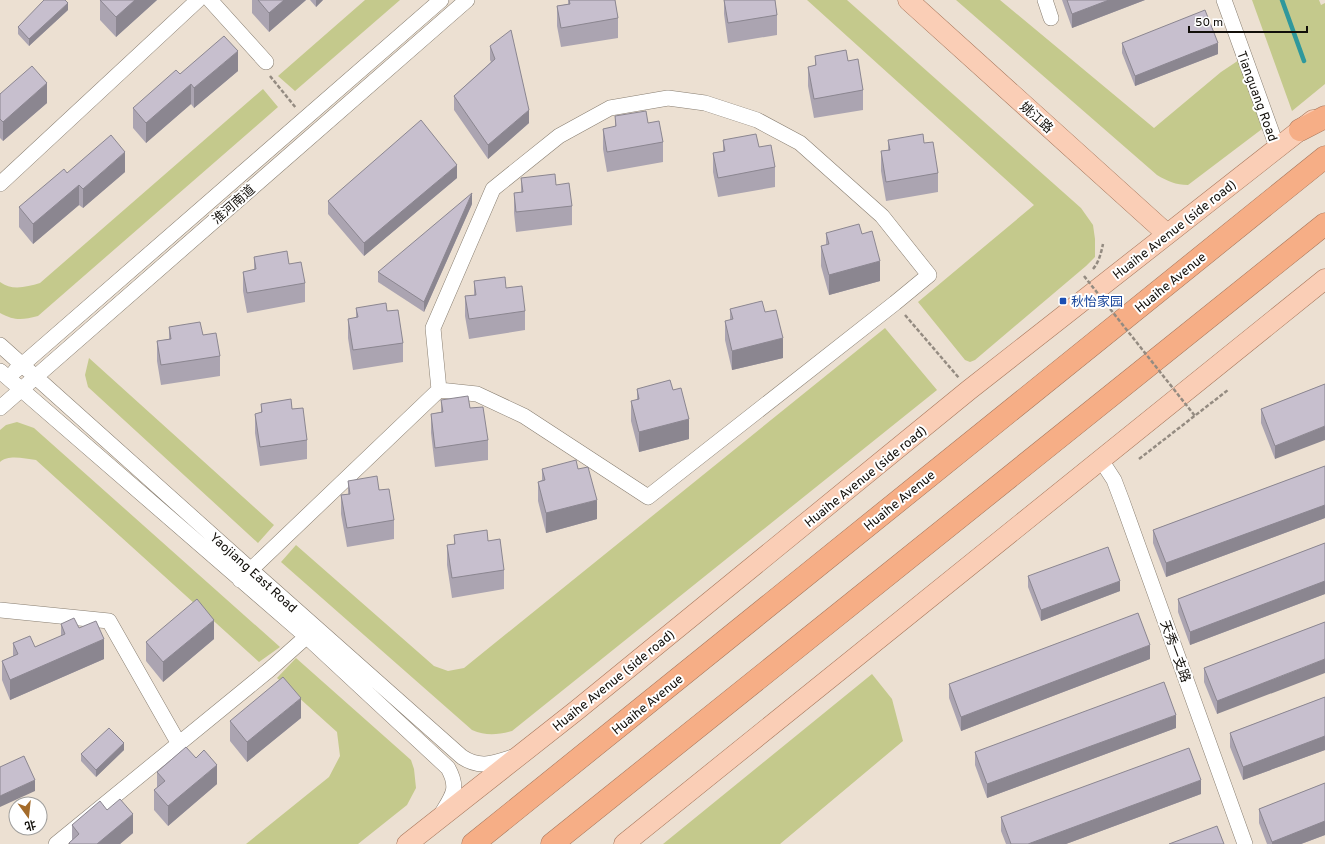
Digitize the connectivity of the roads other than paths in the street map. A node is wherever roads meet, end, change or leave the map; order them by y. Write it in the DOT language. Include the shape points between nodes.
graph roads {
  1 [pos="198,0"];
  2 [pos="210,0"];
  3 [pos="441,0"];
  4 [pos="467,0"];
  5 [pos="908,0"];
  6 [pos="1045,0"];
  7 [pos="1224,0"];
  8 [pos="1051,18"];
  9 [pos="266,62"];
  10 [pos="1325,110"];
  11 [pos="1325,117"];
  12 [pos="1300,130"];
  13 [pos="1277,147"];
  14 [pos="1325,157"];
  15 [pos="0,184"];
  16 [pos="1325,224"];
  17 [pos="1167,234"];
  18 [pos="1325,279"];
  19 [pos="0,345"];
  20 [pos="22,365"];
  21 [pos="2,377"];
  22 [pos="35,377"];
  23 [pos="21,389"];
  24 [pos="439,390"];
  25 [pos="0,408"];
  26 [pos="1101,460"];
  27 [pos="245,574"];
  28 [pos="0,610"];
  29 [pos="312,633"];
  30 [pos="179,744"];
  31 [pos="521,754"];
  32 [pos="440,817"];
  33 [pos="56,844"];
  34 [pos="407,844"];
  35 [pos="473,844"];
  36 [pos="552,844"];
  37 [pos="624,844"];
  38 [pos="1245,844"];
  1 -- 15 [label="street"];
  2 -- 9 [label="street"];
  3 -- 20 [label="street, 淮河南道"];
  4 -- 22 [label="street, 淮河南道"];
  5 -- 17 [label="main road, 姚江路"];
  6 -- 8 [label="street"];
  7 -- 13 [label="street, Tianguang Road"];
  10 -- 12 [label="main road, Huaihe Avenue (side road)"];
  11 -- 12 [label="highway"];
  12 -- 13 [label="main road, Huaihe Avenue (side road)"];
  13 -- 17 [label="main road, Huaihe Avenue (side road)"];
  14 -- 35 [label="highway, Huaihe Avenue"];
  16 -- 36 [label="highway"];
  17 -- 31 [label="main road, Huaihe Avenue (side road)" via="969,390"];
  18 -- 26 [label="main road"];
  19 -- 20 [label="street, Yaojiang East Road"];
  20 -- 21 [label="street, 淮河南道"];
  20 -- 22 [label="street, Yaojiang East Road"];
  21 -- 23 [label="street, Yaojiang East Road"];
  22 -- 23 [label="street, 淮河南道"];
  22 -- 27 [label="street, Yaojiang East Road"];
  23 -- 25 [label="street, 淮河南道"];
  23 -- 27 [label="street, Yaojiang East Road"];
  24 -- 24 [label="street" via="432,328 493,189 559,136 610,108 668,98 705,103 756,120 800,144 882,216 929,275 648,497 524,416 477,394"];
  24 -- 27 [label="street"];
  26 -- 37 [label="main road"];
  26 -- 38 [label="street, 天秀一支路" via="1114,480 1122,501"];
  27 -- 29 [label="street, Yaojiang East Road"];
  28 -- 30 [label="street" via="109,621"];
  29 -- 30 [label="street"];
  29 -- 31 [label="street, Yaojiang East Road" via="471,763 482,765"];
  29 -- 32 [label="street, Yaojiang East Road" via="448,768 454,777 455,787 452,798"];
  30 -- 33 [label="street"];
  31 -- 32 [label="main road, Huaihe Avenue (side road)"];
  32 -- 34 [label="main road, Huaihe Avenue (side road)"];
}
